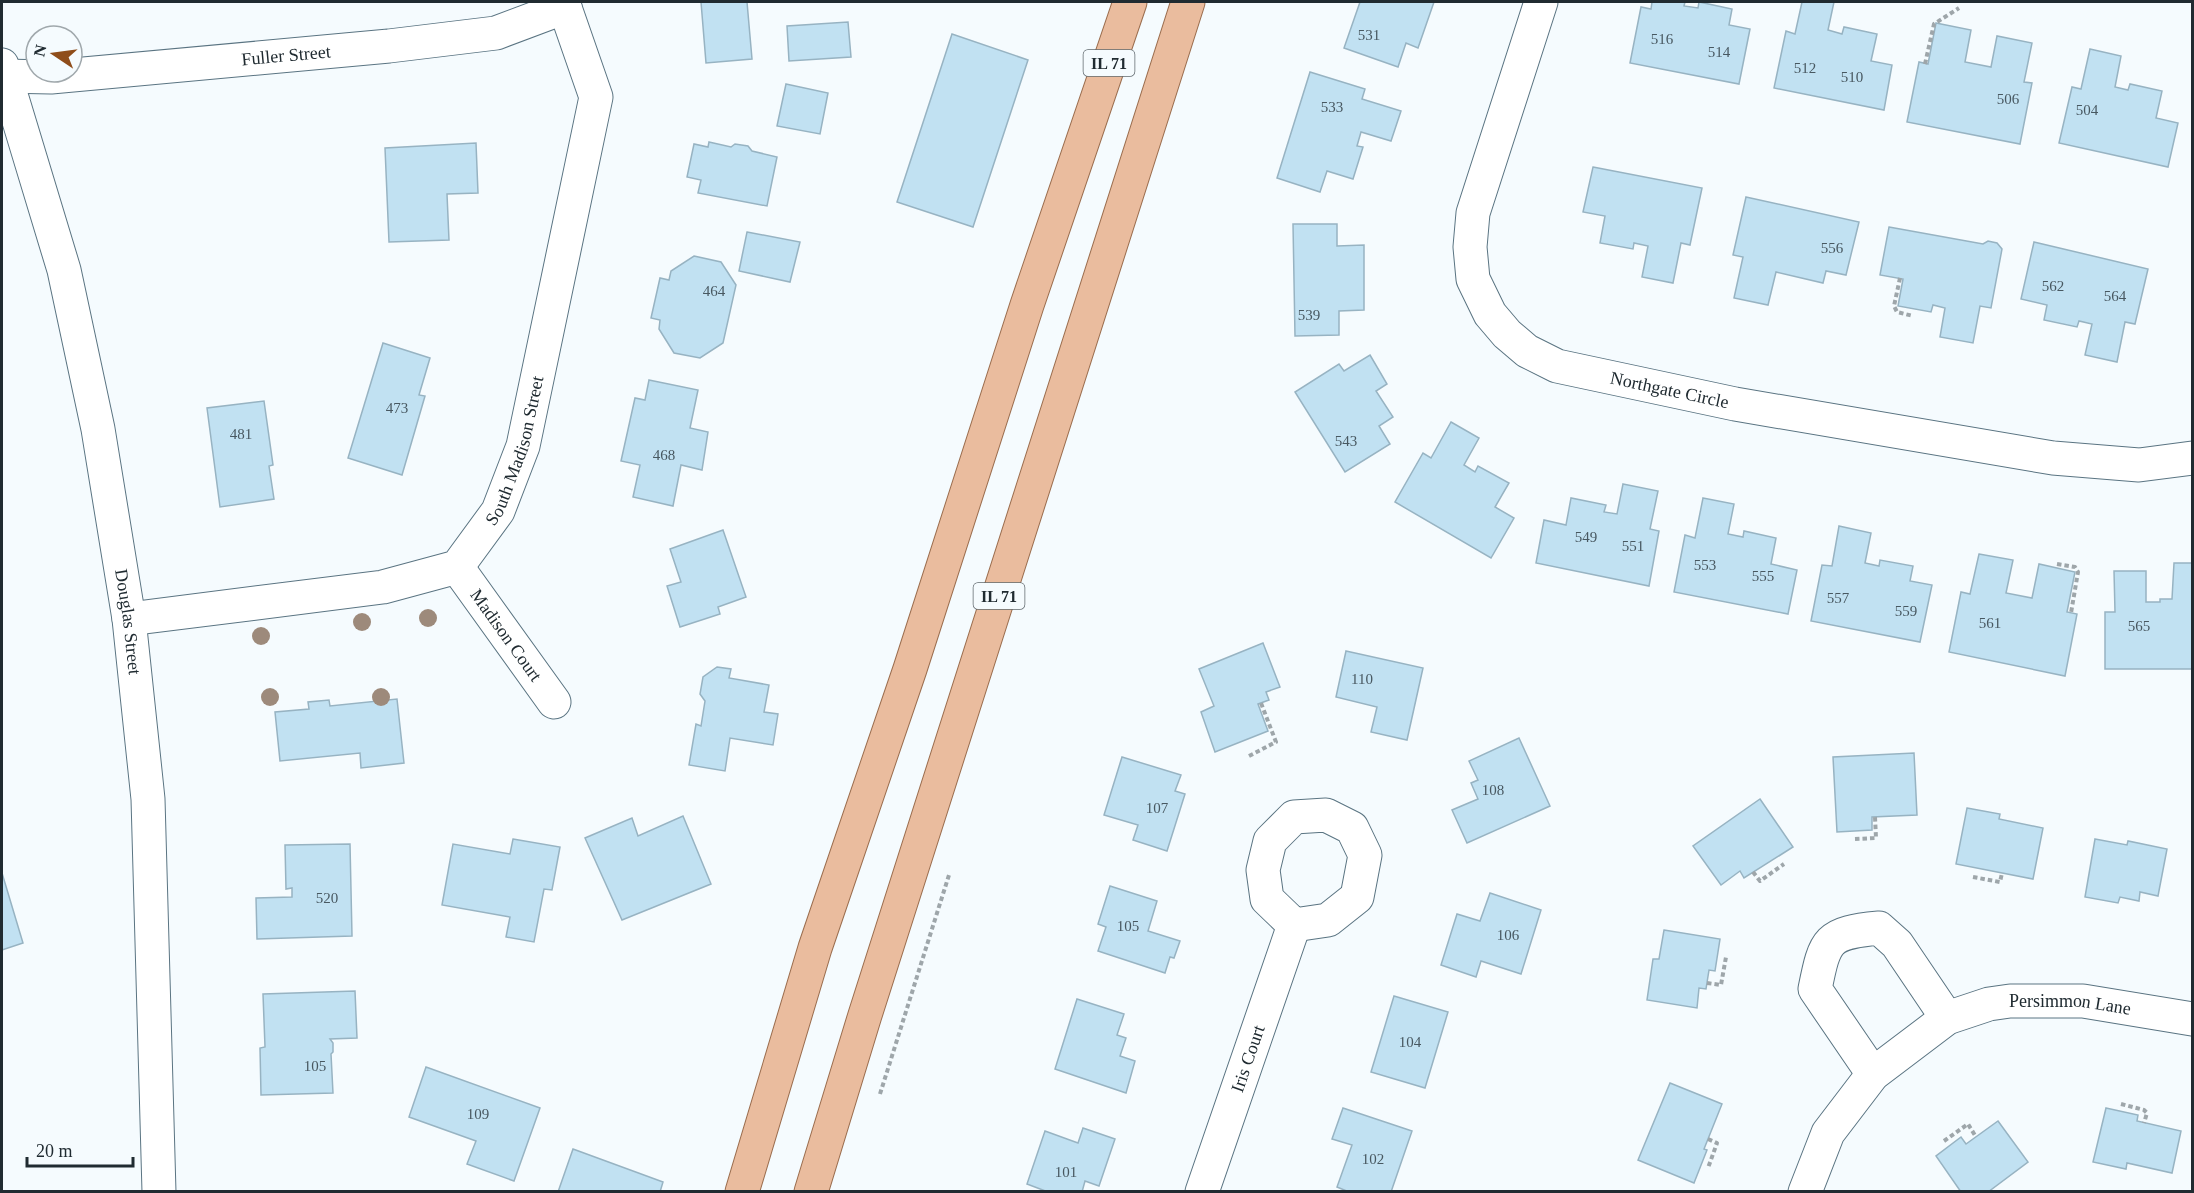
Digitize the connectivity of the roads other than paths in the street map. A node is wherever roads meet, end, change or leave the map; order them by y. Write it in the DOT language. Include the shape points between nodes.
graph roads {
  1 [pos="1130,2"];
  2 [pos="1188,2"];
  3 [pos="1540,2"];
  4 [pos="564,4"];
  5 [pos="3,73"];
  6 [pos="2193,458"];
  7 [pos="457,567"];
  8 [pos="129,619"];
  9 [pos="554,702"];
  10 [pos="1294,925"];
  11 [pos="1947,1018"];
  12 [pos="2193,1019"];
  13 [pos="1873,1074"];
  14 [pos="159,1191"];
  15 [pos="742,1191"];
  16 [pos="812,1191"];
  17 [pos="1202,1191"];
  18 [pos="1805,1191"];
  1 -- 15 [label="main road, IL 71" via="815,948"];
  2 -- 16 [label="main road, IL 71"];
  3 -- 6 [label="street, Northgate Circle" via="1473,213 1470,247 1473,279 1485,306 1507,334 1527,351 1557,366 1724,402 2053,458 2139,465"];
  4 -- 5 [label="street, Fuller Street" via="484,35 51,77"];
  4 -- 7 [label="street, South Madison Street" via="596,97 523,446 498,511"];
  5 -- 8 [label="street, Douglas Street" via="64,270 98,429"];
  7 -- 8 [label="street" via="383,587"];
  7 -- 9 [label="street, Madison Court"];
  8 -- 14 [label="street, Douglas Street" via="148,799"];
  10 -- 17 [label="street, Iris Court"];
  11 -- 12 [label="street, Persimmon Lane" via="2010,1001 2084,1001"];
  11 -- 13 [label="street, Persimmon Lane"];
  11 -- 13 [label="street" via="1897,944 1879,928 1836,937 1822,953 1815,989"];
  13 -- 18 [label="street, Persimmon Lane" via="1828,1133"];
}
